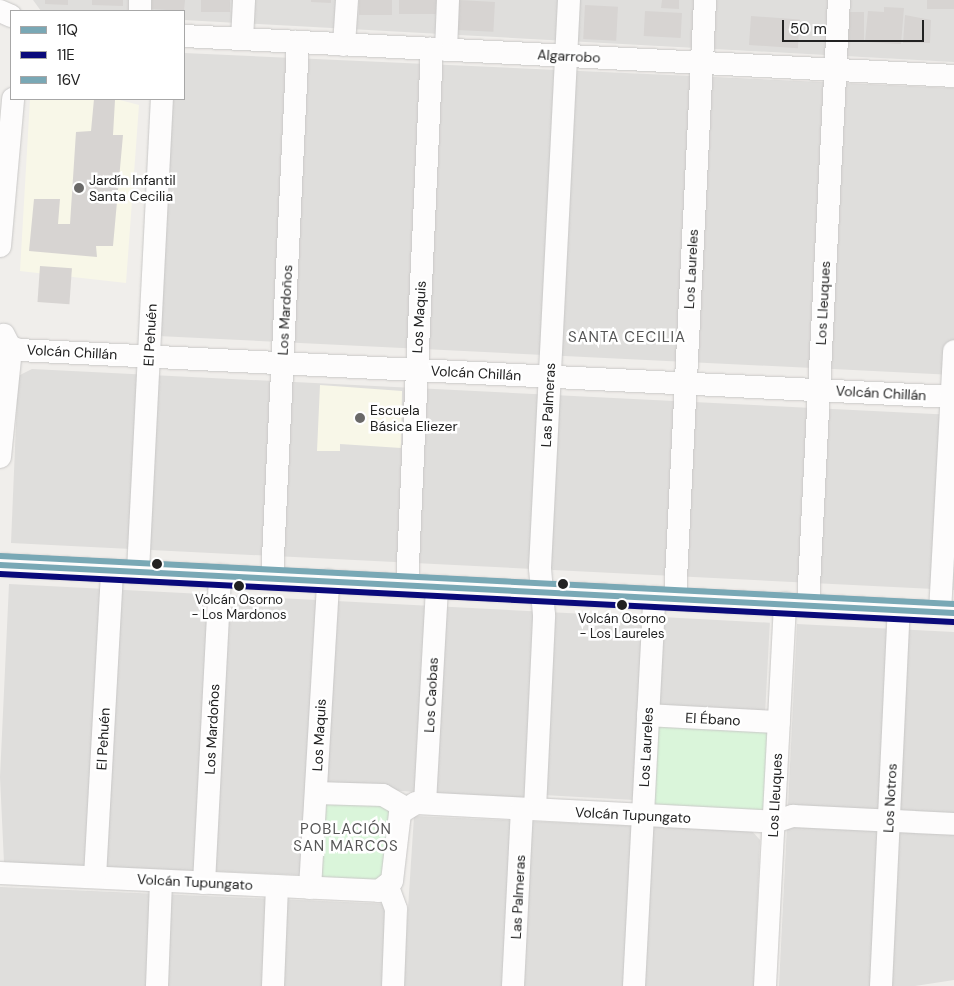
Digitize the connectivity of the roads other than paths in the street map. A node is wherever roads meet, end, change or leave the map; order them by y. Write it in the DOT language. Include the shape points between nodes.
graph roads {
  1 [pos="244,0"];
  2 [pos="347,0"];
  3 [pos="448,0"];
  4 [pos="569,0"];
  5 [pos="705,0"];
  6 [pos="839,0"];
  7 [pos="185,36"];
  8 [pos="242,39"];
  9 [pos="298,42"];
  10 [pos="344,45"];
  11 [pos="439,49"];
  12 [pos="566,56"];
  13 [pos="702,63"];
  14 [pos="835,70"];
  15 [pos="954,76"];
  16 [pos="12,100"];
  17 [pos="162,100"];
  18 [pos="0,246"];
  19 [pos="0,328"];
  20 [pos="5,346"];
  21 [pos="954,350"];
  22 [pos="149,356"];
  23 [pos="283,363"];
  24 [pos="417,370"];
  25 [pos="550,376"];
  26 [pos="686,384"];
  27 [pos="819,390"];
  28 [pos="953,397"];
  29 [pos="0,457"];
  30 [pos="0,564"];
  31 [pos="112,570"];
  32 [pos="138,571"];
  33 [pos="220,576"];
  34 [pos="272,578"];
  35 [pos="328,581"];
  36 [pos="407,585"];
  37 [pos="437,586"];
  38 [pos="542,592"];
  39 [pos="665,598"];
  40 [pos="785,604"];
  41 [pos="808,605"];
  42 [pos="899,610"];
  43 [pos="947,613"];
  44 [pos="648,715"];
  45 [pos="779,722"];
  46 [pos="316,793"];
  47 [pos="414,805"];
  48 [pos="528,809"];
  49 [pos="643,815"];
  50 [pos="889,821"];
  51 [pos="774,822"];
  52 [pos="954,824"];
  53 [pos="0,873"];
  54 [pos="95,877"];
  55 [pos="161,881"];
  56 [pos="204,883"];
  57 [pos="278,887"];
  58 [pos="388,887"];
  59 [pos="310,888"];
  60 [pos="157,986"];
  61 [pos="273,986"];
  62 [pos="393,986"];
  63 [pos="514,986"];
  64 [pos="634,986"];
  65 [pos="765,986"];
  66 [pos="881,986"];
  1 -- 8 [label="street"];
  2 -- 10 [label="street"];
  3 -- 11 [label="street, Los Maquis"];
  4 -- 12 [label="street, Las Palmeras"];
  5 -- 13 [label="street, Los Laureles"];
  6 -- 14 [label="street, Los Lleuques"];
  7 -- 8 [label="street, Algarrobo"];
  8 -- 9 [label="street, Algarrobo"];
  9 -- 10 [label="street, Algarrobo"];
  9 -- 23 [label="street, Los Mardoños"];
  10 -- 11 [label="street, Algarrobo"];
  11 -- 12 [label="street, Algarrobo"];
  11 -- 24 [label="street, Los Maquis"];
  12 -- 13 [label="street, Algarrobo"];
  12 -- 25 [label="street, Las Palmeras"];
  13 -- 14 [label="street, Algarrobo"];
  13 -- 26 [label="street, Los Laureles"];
  14 -- 15 [label="street, Algarrobo"];
  14 -- 27 [label="street, Los Lleuques"];
  16 -- 18 [label="street"];
  17 -- 22 [label="street, El Pehuén"];
  19 -- 20 [label="street"];
  20 -- 22 [label="street, Volcán Chillán"];
  20 -- 29 [label="street"];
  21 -- 28 [label="street"];
  22 -- 23 [label="street, Volcán Chillán"];
  22 -- 32 [label="street, El Pehuén"];
  23 -- 24 [label="street, Volcán Chillán"];
  23 -- 34 [label="street, Los Mardoños"];
  24 -- 25 [label="street, Volcán Chillán"];
  24 -- 36 [label="street, Los Maquis"];
  25 -- 26 [label="street, Volcán Chillán"];
  25 -- 38 [label="street, Las Palmeras"];
  26 -- 27 [label="street, Volcán Chillán"];
  26 -- 39 [label="street, Los Laureles"];
  27 -- 28 [label="street, Volcán Chillán"];
  27 -- 41 [label="street, Los Lleuques"];
  28 -- 43 [label="street"];
  30 -- 31 [label="street"];
  31 -- 32 [label="street"];
  31 -- 54 [label="street, El Pehuén"];
  32 -- 33 [label="street"];
  33 -- 34 [label="street"];
  33 -- 56 [label="street, Los Mardoños"];
  34 -- 35 [label="street"];
  35 -- 36 [label="street"];
  35 -- 46 [label="street, Los Maquis"];
  36 -- 37 [label="street"];
  37 -- 38 [label="street"];
  37 -- 47 [label="street, Los Caobas"];
  38 -- 39 [label="street"];
  38 -- 48 [label="street, Las Palmeras"];
  39 -- 40 [label="street"];
  39 -- 44 [label="street, Los Laureles"];
  40 -- 41 [label="street"];
  40 -- 45 [label="street, Los Lleuques"];
  41 -- 42 [label="street"];
  42 -- 43 [label="street"];
  42 -- 50 [label="street, Los Notros"];
  44 -- 45 [label="street, El Ébano"];
  44 -- 49 [label="street, Los Laureles"];
  45 -- 51 [label="street, Los Lleuques"];
  46 -- 47 [label="street, Volcán Tupungato" via="383,796"];
  46 -- 59 [label="street, Los Maquis"];
  47 -- 48 [label="street, Volcán Tupungato"];
  47 -- 58 [label="street, Los Caobas" via="398,820 394,875"];
  48 -- 49 [label="street, Volcán Tupungato"];
  48 -- 63 [label="street, Las Palmeras"];
  49 -- 51 [label="street, Volcán Tupungato"];
  49 -- 64 [label="street, Los Laureles"];
  50 -- 51 [label="street, Volcán Tupungato" via="793,816"];
  50 -- 52 [label="street, Volcán Tupungato"];
  50 -- 66 [label="street, Los Notros"];
  51 -- 65 [label="street, Los Lleuques"];
  53 -- 54 [label="street, Volcán Tupungato"];
  54 -- 55 [label="street, Volcán Tupungato"];
  55 -- 56 [label="street, Volcán Tupungato"];
  55 -- 60 [label="street"];
  56 -- 57 [label="street, Volcán Tupungato"];
  57 -- 59 [label="street, Volcán Tupungato"];
  57 -- 61 [label="street"];
  58 -- 59 [label="street, Volcán Tupungato" via="379,891"];
  58 -- 62 [label="street" via="396,909"];
}
